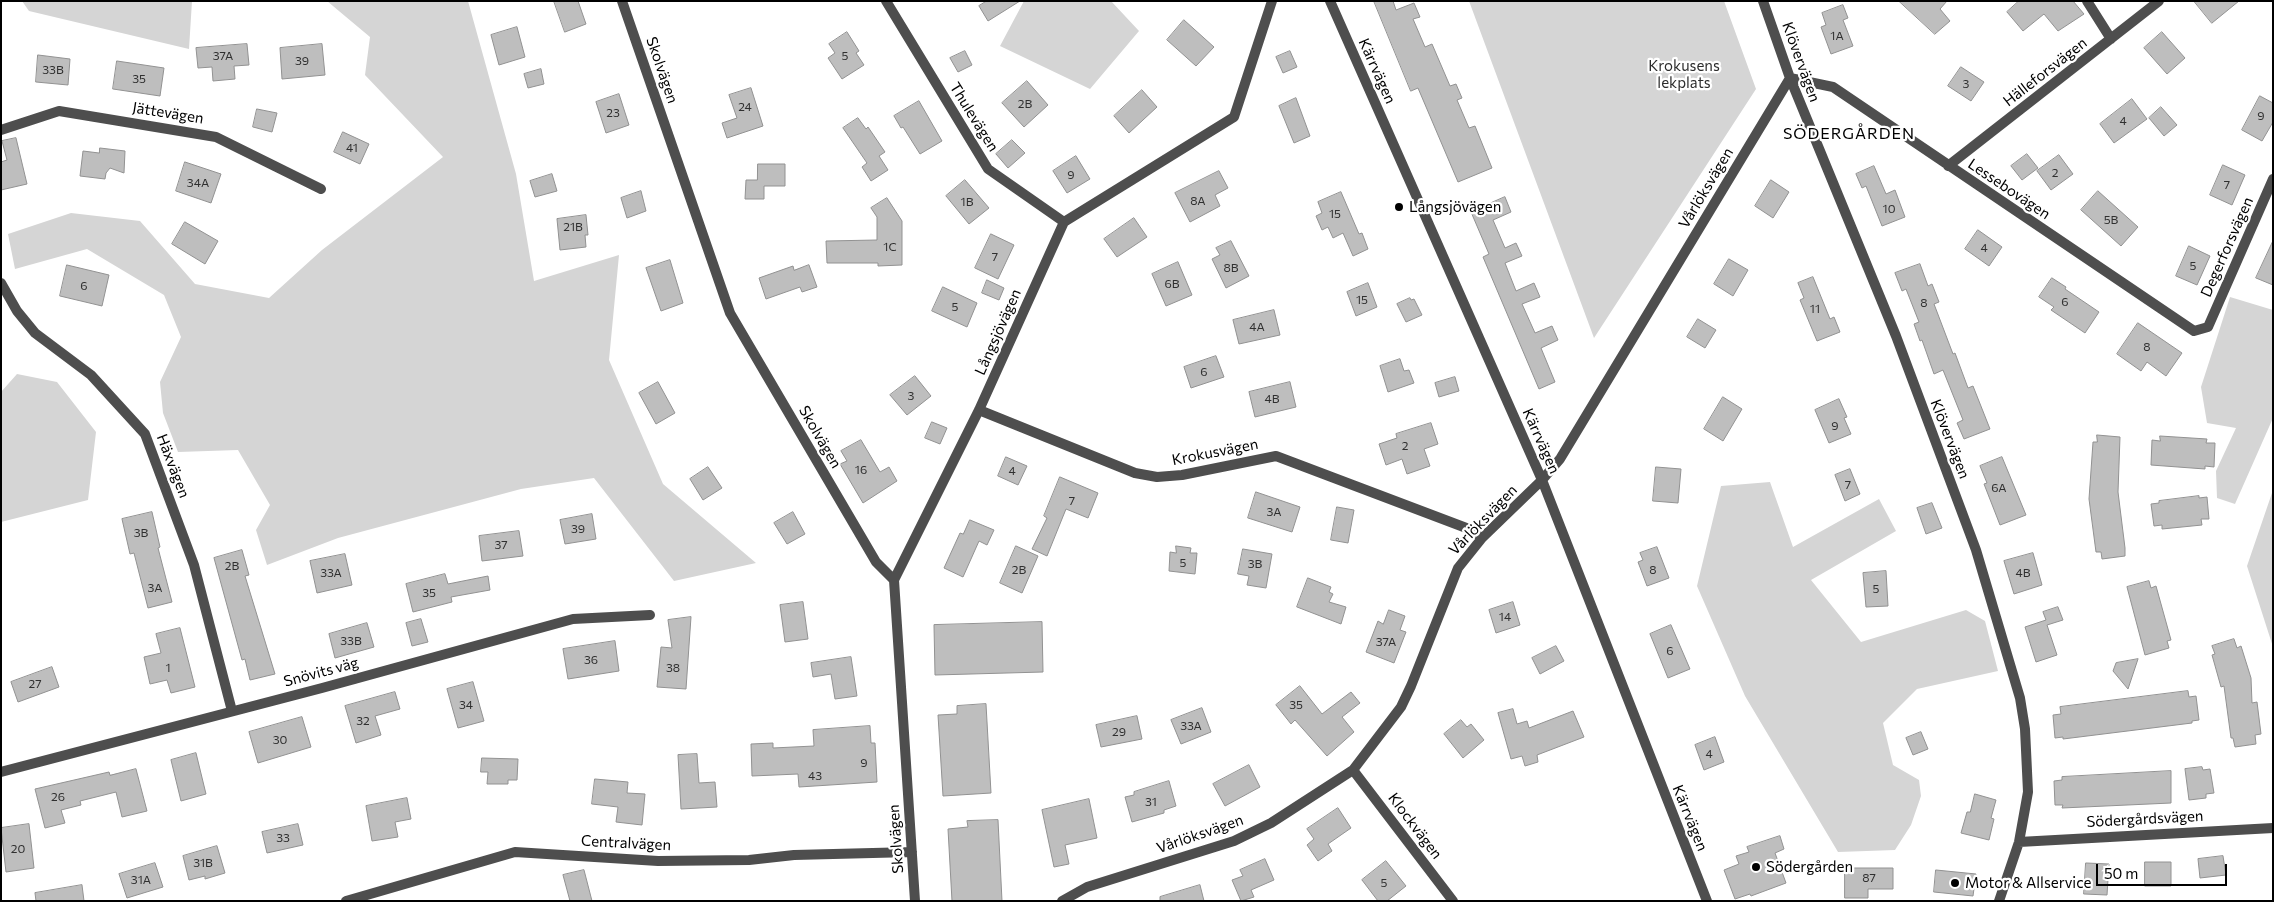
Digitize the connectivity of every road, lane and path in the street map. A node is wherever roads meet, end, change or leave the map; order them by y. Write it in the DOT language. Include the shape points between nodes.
graph roads {
  1 [pos="622,1"];
  2 [pos="886,1"];
  3 [pos="1272,1"];
  4 [pos="1330,1"];
  5 [pos="1764,1"];
  6 [pos="2088,1"];
  7 [pos="2159,1"];
  8 [pos="2111,39"];
  9 [pos="1790,78"];
  10 [pos="1,130"];
  11 [pos="1948,166"];
  12 [pos="2273,179"];
  13 [pos="321,189"];
  14 [pos="1064,222"];
  15 [pos="1,283"];
  16 [pos="2208,327"];
  17 [pos="979,410"];
  18 [pos="1542,480"];
  19 [pos="1482,538"];
  20 [pos="894,580"];
  21 [pos="650,615"];
  22 [pos="232,711"];
  23 [pos="1353,770"];
  24 [pos="1,772"];
  25 [pos="2273,828"];
  26 [pos="2019,842"];
  27 [pos="912,852"];
  28 [pos="346,901"];
  29 [pos="915,901"];
  30 [pos="1062,901"];
  31 [pos="1453,901"];
  32 [pos="1707,901"];
  33 [pos="1999,901"];
  1 -- 20 [label="street, Skolvägen" via="730,313 876,562"];
  2 -- 14 [label="street, Thulevägen" via="988,169"];
  3 -- 14 [label="street" via="1234,117"];
  4 -- 18 [label="street, Kärrvägen"];
  5 -- 9 [label="street, Klövervägen"];
  6 -- 8 [label="street"];
  7 -- 8 [label="street, Hälleforsvägen"];
  8 -- 11 [label="street, Hälleforsvägen"];
  9 -- 11 [label="street, Lessebovägen" via="1833,87"];
  9 -- 18 [label="street, Vårlöksvägen" via="1560,459"];
  9 -- 26 [label="street, Klövervägen" via="1896,336 1976,550 2020,698 2025,729 2028,792"];
  10 -- 13 [label="street, Jättevägen" via="59,110 216,137"];
  11 -- 16 [label="street, Lessebovägen" via="2194,331"];
  12 -- 16 [label="street, Degerforsvägen"];
  14 -- 17 [label="street, Långsjövägen"];
  15 -- 22 [label="street, Häxvägen" via="17,311 35,333 91,374 145,434 194,564"];
  17 -- 19 [label="street, Krokusvägen" via="1135,473 1157,478 1276,456 1469,529"];
  17 -- 20 [label="street, Långsjövägen"];
  18 -- 19 [label="street, Vårlöksvägen"];
  18 -- 32 [label="street, Kärrvägen"];
  19 -- 23 [label="street, Vårlöksvägen" via="1458,568 1401,707"];
  20 -- 27 [label="street, Skolvägen"];
  21 -- 22 [label="street, Snövits väg" via="573,619"];
  22 -- 24 [label="street, Snövits väg"];
  23 -- 30 [label="street, Vårlöksvägen" via="1271,823 1234,841 1087,887"];
  23 -- 31 [label="street, Klockvägen"];
  25 -- 26 [label="street, Södergårdsvägen"];
  26 -- 33 [label="street, Klövervägen"];
  27 -- 28 [label="street, Centralvägen" via="658,861 515,852"];
  27 -- 29 [label="street, Skolvägen"];
}
